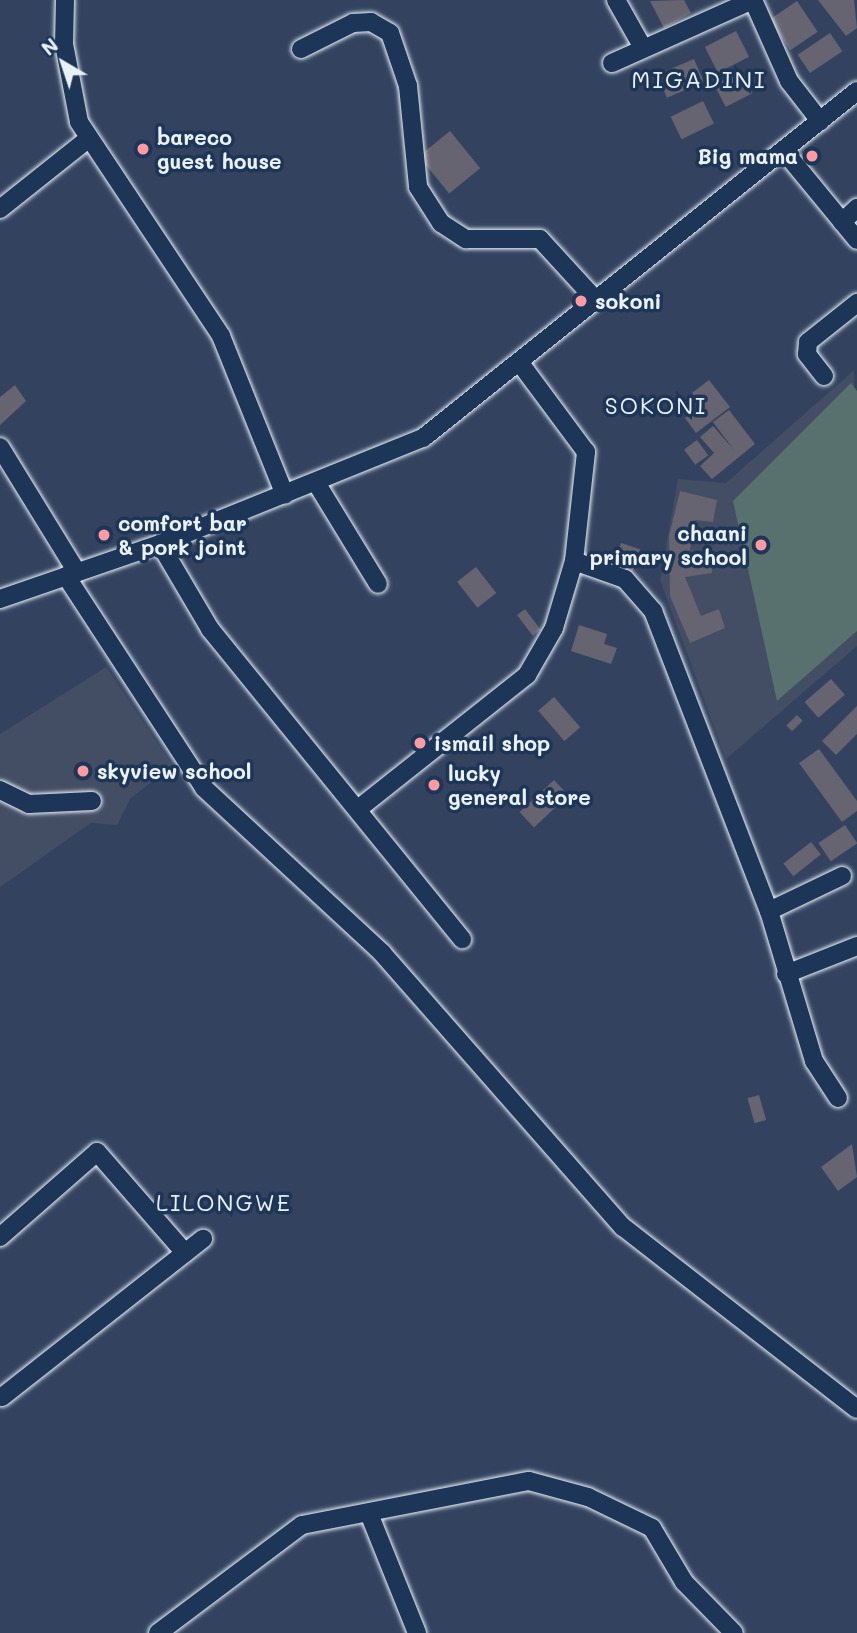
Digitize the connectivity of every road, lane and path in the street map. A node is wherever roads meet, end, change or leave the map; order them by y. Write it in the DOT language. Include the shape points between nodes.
graph roads {
  1 [pos="65,0"];
  2 [pos="616,0"];
  3 [pos="643,48"];
  4 [pos="301,49"];
  5 [pos="612,63"];
  6 [pos="857,91"];
  7 [pos="820,121"];
  8 [pos="88,139"];
  9 [pos="784,151"];
  10 [pos="857,208"];
  11 [pos="0,209"];
  12 [pos="842,222"];
  13 [pos="857,240"];
  14 [pos="596,299"];
  15 [pos="857,303"];
  16 [pos="520,363"];
  17 [pos="824,376"];
  18 [pos="0,447"];
  19 [pos="317,484"];
  20 [pos="285,495"];
  21 [pos="160,544"];
  22 [pos="575,562"];
  23 [pos="71,574"];
  24 [pos="378,584"];
  25 [pos="0,599"];
  26 [pos="0,790"];
  27 [pos="92,802"];
  28 [pos="358,810"];
  29 [pos="842,877"];
  30 [pos="769,911"];
  31 [pos="462,939"];
  32 [pos="857,946"];
  33 [pos="786,974"];
  34 [pos="838,1098"];
  35 [pos="0,1237"];
  36 [pos="203,1239"];
  37 [pos="185,1253"];
  38 [pos="2,1397"];
  39 [pos="857,1409"];
  40 [pos="370,1516"];
  41 [pos="158,1633"];
  42 [pos="417,1633"];
  43 [pos="734,1633"];
  1 -- 8 [label="street" via="70,87"];
  2 -- 3 [label="street"];
  3 -- 5 [label="street"];
  3 -- 7 [label="street" via="753,0 789,81"];
  4 -- 14 [label="street" via="353,23 370,22 390,33 408,86 418,187 441,223 466,240 540,239"];
  6 -- 7 [label="street"];
  7 -- 9 [label="street"];
  8 -- 11 [label="street"];
  8 -- 20 [label="street" via="221,336"];
  9 -- 12 [label="street"];
  9 -- 14 [label="street"];
  10 -- 12 [label="street"];
  12 -- 13 [label="street"];
  14 -- 16 [label="street"];
  15 -- 17 [label="street" via="808,342 807,354"];
  16 -- 19 [label="street" via="424,438"];
  16 -- 22 [label="street" via="586,452"];
  18 -- 23 [label="street"];
  19 -- 20 [label="street"];
  19 -- 24 [label="street"];
  20 -- 21 [label="street"];
  21 -- 23 [label="street"];
  21 -- 28 [label="street" via="210,629"];
  22 -- 28 [label="street" via="554,628 527,675"];
  22 -- 30 [label="street" via="625,579 653,611"];
  23 -- 25 [label="street"];
  23 -- 39 [label="street" via="204,788 382,953 623,1227"];
  26 -- 27 [label="street" via="30,804"];
  28 -- 31 [label="street"];
  29 -- 30 [label="street"];
  30 -- 33 [label="street"];
  32 -- 33 [label="street"];
  33 -- 34 [label="street" via="814,1061"];
  35 -- 37 [label="street" via="97,1152"];
  36 -- 37 [label="street"];
  37 -- 38 [label="street"];
  40 -- 41 [label="street" via="288,1532"];
  40 -- 42 [label="street"];
  40 -- 43 [label="street" via="518,1483 556,1486 652,1528 693,1594"];
}
